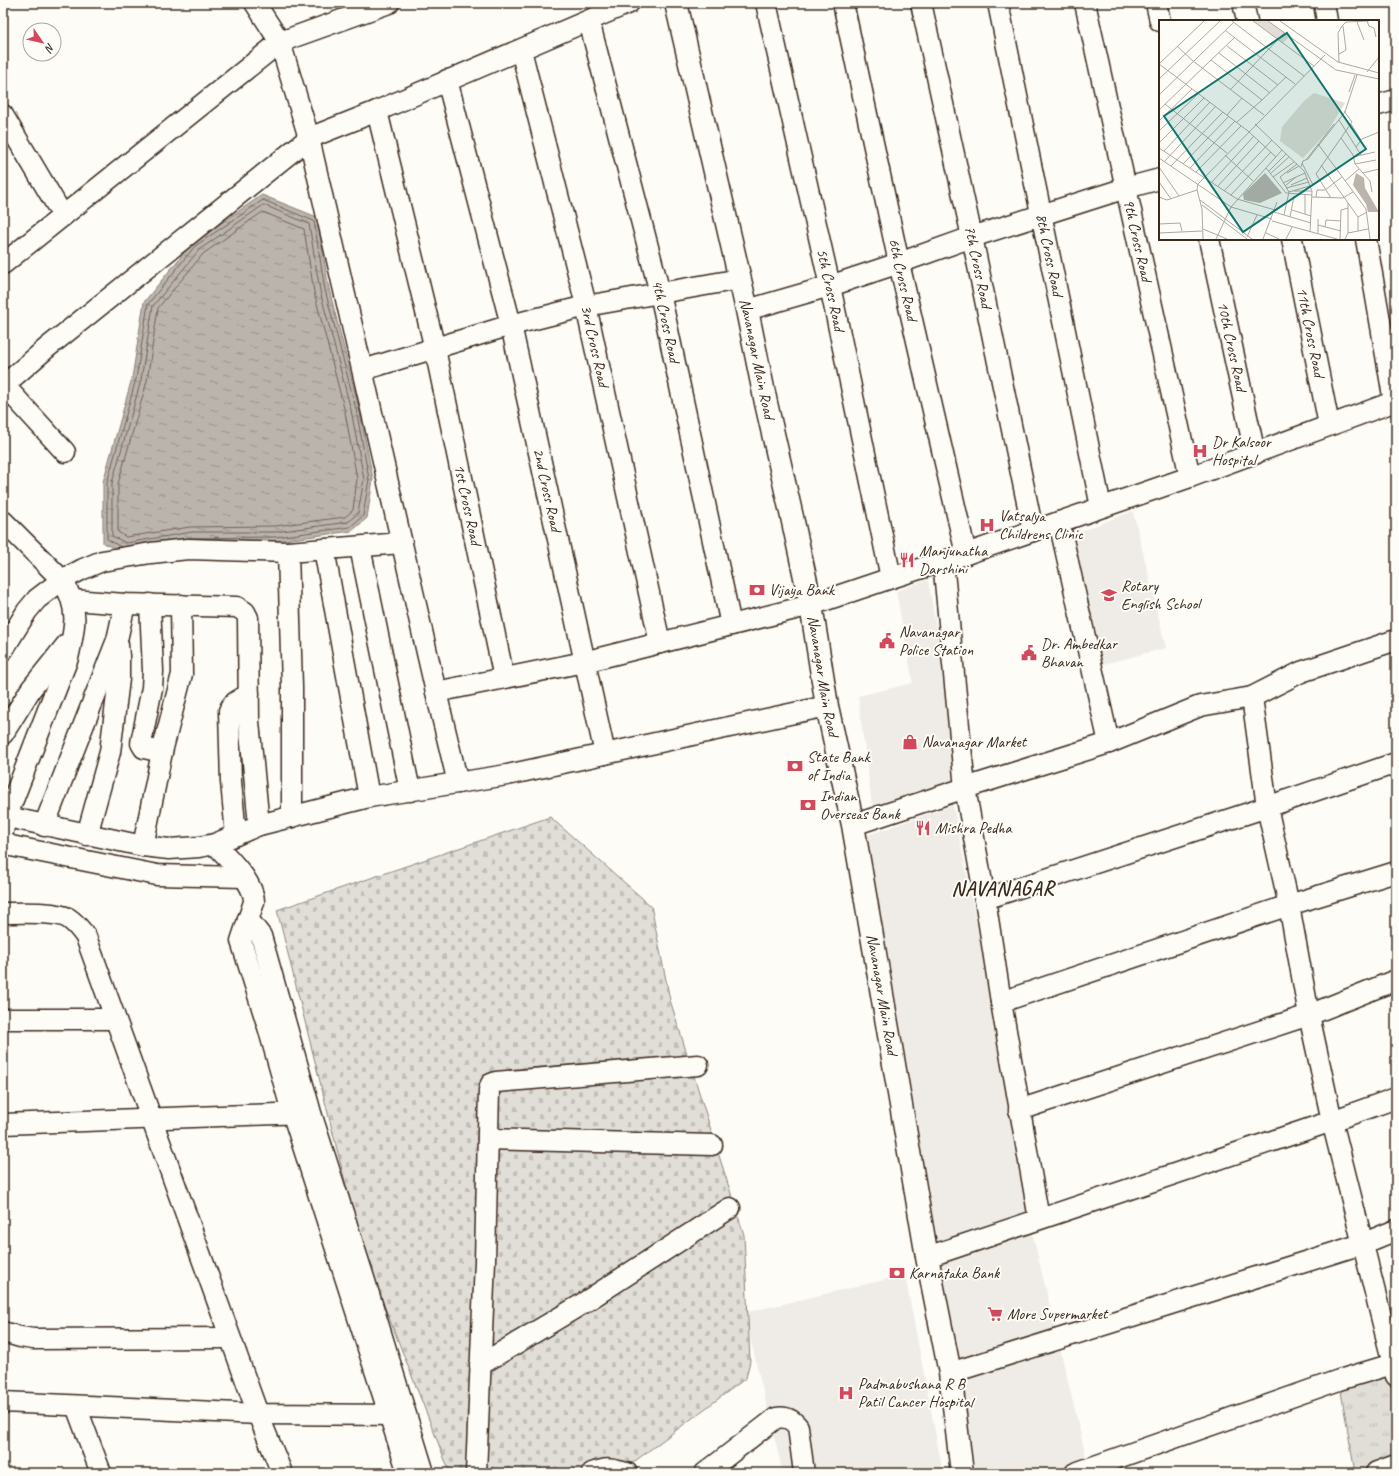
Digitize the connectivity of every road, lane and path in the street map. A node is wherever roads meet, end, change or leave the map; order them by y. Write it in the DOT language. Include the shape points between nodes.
graph roads {
  1 [pos="255,3"];
  2 [pos="389,3"];
  3 [pos="629,3"];
  4 [pos="676,3"];
  5 [pos="766,3"];
  6 [pos="844,3"];
  7 [pos="921,3"];
  8 [pos="998,3"];
  9 [pos="1085,3"];
  10 [pos="1156,3"];
  11 [pos="1243,3"];
  12 [pos="1324,3"];
  13 [pos="1160,20"];
  14 [pos="1247,20"];
  15 [pos="1327,20"];
  16 [pos="588,21"];
  17 [pos="280,42"];
  18 [pos="521,50"];
  19 [pos="447,80"];
  20 [pos="1396,100"];
  21 [pos="1379,105"];
  22 [pos="377,111"];
  23 [pos="3,115"];
  24 [pos="309,138"];
  25 [pos="1159,179"];
  26 [pos="1126,188"];
  27 [pos="1042,215"];
  28 [pos="63,216"];
  29 [pos="972,237"];
  30 [pos="1209,240"];
  31 [pos="1292,240"];
  32 [pos="1366,240"];
  33 [pos="899,263"];
  34 [pos="3,264"];
  35 [pos="740,279"];
  36 [pos="830,286"];
  37 [pos="660,293"];
  38 [pos="584,295"];
  39 [pos="747,310"];
  40 [pos="509,316"];
  41 [pos="433,341"];
  42 [pos="361,361"];
  43 [pos="3,385"];
  44 [pos="1395,401"];
  45 [pos="1328,425"];
  46 [pos="65,452"];
  47 [pos="1255,454"];
  48 [pos="1190,477"];
  49 [pos="1101,507"];
  50 [pos="3,521"];
  51 [pos="1059,522"];
  52 [pos="1033,531"];
  53 [pos="402,544"];
  54 [pos="360,546"];
  55 [pos="324,549"];
  56 [pos="288,552"];
  57 [pos="966,554"];
  58 [pos="943,561"];
  59 [pos="891,578"];
  60 [pos="62,580"];
  61 [pos="73,600"];
  62 [pos="125,604"];
  63 [pos="150,604"];
  64 [pos="181,605"];
  65 [pos="811,605"];
  66 [pos="9,624"];
  67 [pos="730,625"];
  68 [pos="73,636"];
  69 [pos="117,640"];
  70 [pos="1396,640"];
  71 [pos="660,643"];
  72 [pos="3,650"];
  73 [pos="584,662"];
  74 [pos="504,678"];
  75 [pos="436,692"];
  76 [pos="249,694"];
  77 [pos="1252,697"];
  78 [pos="827,706"];
  79 [pos="3,734"];
  80 [pos="1109,743"];
  81 [pos="162,752"];
  82 [pos="605,754"];
  83 [pos="1396,763"];
  84 [pos="458,783"];
  85 [pos="965,788"];
  86 [pos="410,791"];
  87 [pos="369,797"];
  88 [pos="1267,807"];
  89 [pos="292,817"];
  90 [pos="4,822"];
  91 [pos="259,825"];
  92 [pos="44,826"];
  93 [pos="853,826"];
  94 [pos="87,835"];
  95 [pos="236,835"];
  96 [pos="3,841"];
  97 [pos="215,844"];
  98 [pos="143,846"];
  99 [pos="1396,872"];
  100 [pos="244,877"];
  101 [pos="984,899"];
  102 [pos="1289,905"];
  103 [pos="3,913"];
  104 [pos="1396,980"];
  105 [pos="1001,1002"];
  106 [pos="1309,1015"];
  107 [pos="115,1019"];
  108 [pos="3,1020"];
  109 [pos="698,1066"];
  110 [pos="1396,1098"];
  111 [pos="1019,1110"];
  112 [pos="302,1113"];
  113 [pos="151,1118"];
  114 [pos="1332,1121"];
  115 [pos="3,1124"];
  116 [pos="488,1139"];
  117 [pos="712,1145"];
  118 [pos="730,1208"];
  119 [pos="1039,1219"];
  120 [pos="1396,1230"];
  121 [pos="1362,1244"];
  122 [pos="927,1257"];
  123 [pos="230,1338"];
  124 [pos="5,1339"];
  125 [pos="480,1365"];
  126 [pos="1395,1367"];
  127 [pos="950,1373"];
  128 [pos="3,1402"];
  129 [pos="76,1406"];
  130 [pos="258,1414"];
  131 [pos="398,1415"];
  132 [pos="1396,1466"];
  133 [pos="101,1473"];
  134 [pos="282,1473"];
  135 [pos="408,1473"];
  136 [pos="424,1473"];
  137 [pos="476,1473"];
  138 [pos="592,1473"];
  139 [pos="627,1473"];
  140 [pos="706,1473"];
  141 [pos="804,1473"];
  142 [pos="962,1473"];
  143 [pos="1075,1473"];
  144 [pos="1377,1473"];
  1 -- 17 [label="street"];
  2 -- 17 [label="street"];
  3 -- 16 [label="street"];
  4 -- 35 [label="main road, Navanagar Main Road"];
  5 -- 36 [label="street, 5th Cross Road"];
  6 -- 33 [label="street, 6th Cross Road"];
  7 -- 29 [label="street, 7th Cross Road"];
  8 -- 27 [label="street, 8th Cross Road"];
  9 -- 26 [label="street, 9th Cross Road"];
  10 -- 13 [label="street"];
  11 -- 14 [label="street"];
  12 -- 15 [label="street"];
  16 -- 18 [label="street"];
  16 -- 37 [label="street, 4th Cross Road"];
  17 -- 24 [label="street"];
  17 -- 28 [label="street"];
  18 -- 19 [label="street"];
  18 -- 38 [label="street, 3rd Cross Road"];
  19 -- 22 [label="street"];
  19 -- 40 [label="street, 2nd Cross Road"];
  20 -- 21 [label="street"];
  22 -- 24 [label="street"];
  22 -- 41 [label="street, 1st Cross Road"];
  23 -- 28 [label="street"];
  24 -- 42 [label="street"];
  24 -- 43 [label="street"];
  25 -- 26 [label="street"];
  26 -- 27 [label="street"];
  26 -- 48 [label="street, 9th Cross Road"];
  27 -- 29 [label="street"];
  27 -- 49 [label="street, 8th Cross Road"];
  28 -- 34 [label="street"];
  29 -- 33 [label="street"];
  29 -- 52 [label="street, 7th Cross Road"];
  30 -- 47 [label="street, 10th Cross Road"];
  31 -- 45 [label="street, 11th Cross Road"];
  32 -- 44 [label="street"];
  33 -- 36 [label="street"];
  33 -- 57 [label="street, 6th Cross Road"];
  35 -- 37 [label="street"];
  35 -- 39 [label="main road, Navanagar Main Road"];
  36 -- 39 [label="street"];
  36 -- 59 [label="street, 5th Cross Road"];
  37 -- 38 [label="street"];
  37 -- 67 [label="street, 4th Cross Road"];
  38 -- 40 [label="street"];
  38 -- 71 [label="street, 3rd Cross Road"];
  39 -- 65 [label="main road, Navanagar Main Road"];
  40 -- 41 [label="street"];
  40 -- 73 [label="street, 2nd Cross Road"];
  41 -- 42 [label="street"];
  41 -- 74 [label="street, 1st Cross Road"];
  42 -- 53 [label="street"];
  43 -- 46 [label="street"];
  44 -- 45 [label="street"];
  45 -- 47 [label="street"];
  47 -- 48 [label="street"];
  48 -- 49 [label="street"];
  49 -- 51 [label="street"];
  50 -- 60 [label="street"];
  51 -- 52 [label="street"];
  51 -- 80 [label="street"];
  52 -- 57 [label="street"];
  53 -- 54 [label="street"];
  53 -- 75 [label="street"];
  54 -- 55 [label="street"];
  54 -- 86 [label="street"];
  55 -- 56 [label="street"];
  55 -- 87 [label="street"];
  56 -- 60 [label="street" via="188,549 151,553 102,561"];
  56 -- 89 [label="street"];
  57 -- 58 [label="street"];
  58 -- 59 [label="street"];
  58 -- 85 [label="street"];
  59 -- 65 [label="street"];
  60 -- 61 [label="street"];
  60 -- 66 [label="street"];
  61 -- 62 [label="street"];
  61 -- 68 [label="street"];
  62 -- 63 [label="street"];
  62 -- 69 [label="street"];
  63 -- 64 [label="street"];
  63 -- 81 [label="street" via="152,688 141,743 144,748"];
  64 -- 76 [label="street" via="236,607 245,612 248,618"];
  64 -- 81 [label="street" via="182,674"];
  65 -- 67 [label="street"];
  65 -- 78 [label="main road, Navanagar Main Road"];
  66 -- 72 [label="street"];
  67 -- 71 [label="street"];
  68 -- 79 [label="street" via="31,689"];
  68 -- 90 [label="street" via="68,658"];
  69 -- 92 [label="street"];
  69 -- 94 [label="street" via="119,679 110,752"];
  70 -- 77 [label="street" via="1301,672"];
  71 -- 73 [label="street"];
  73 -- 74 [label="street"];
  73 -- 82 [label="street, 2nd Cross Road"];
  74 -- 75 [label="street"];
  75 -- 84 [label="street"];
  76 -- 91 [label="street" via="249,722"];
  76 -- 95 [label="street" via="232,705 229,711 231,782"];
  77 -- 80 [label="street" via="1200,706"];
  77 -- 88 [label="street"];
  78 -- 82 [label="street"];
  78 -- 93 [label="main road, Navanagar Main Road"];
  80 -- 85 [label="street"];
  81 -- 98 [label="street"];
  82 -- 84 [label="street"];
  83 -- 88 [label="street"];
  84 -- 86 [label="street"];
  85 -- 93 [label="street"];
  85 -- 101 [label="street"];
  86 -- 87 [label="street"];
  87 -- 89 [label="street"];
  88 -- 101 [label="street"];
  88 -- 102 [label="street"];
  89 -- 91 [label="street"];
  90 -- 92 [label="street"];
  91 -- 95 [label="street"];
  92 -- 94 [label="street"];
  93 -- 122 [label="main road, Navanagar Main Road"];
  94 -- 98 [label="street"];
  95 -- 97 [label="street"];
  96 -- 100 [label="street" via="10,846 157,875"];
  97 -- 98 [label="street" via="168,849"];
  97 -- 100 [label="street"];
  99 -- 102 [label="street"];
  100 -- 112 [label="street" via="255,896 248,919 261,936"];
  101 -- 105 [label="street"];
  102 -- 105 [label="street"];
  102 -- 106 [label="street"];
  103 -- 107 [label="street" via="59,915 76,925 86,937"];
  104 -- 106 [label="street"];
  105 -- 111 [label="street"];
  106 -- 111 [label="street"];
  106 -- 114 [label="street"];
  107 -- 108 [label="street"];
  107 -- 113 [label="street"];
  109 -- 116 [label="street" via="493,1083 489,1090"];
  110 -- 114 [label="street"];
  111 -- 119 [label="street"];
  112 -- 113 [label="street"];
  112 -- 131 [label="street"];
  113 -- 115 [label="street"];
  113 -- 123 [label="street"];
  114 -- 119 [label="street"];
  114 -- 121 [label="street"];
  116 -- 117 [label="street"];
  116 -- 125 [label="street"];
  118 -- 125 [label="street" via="582,1304"];
  119 -- 122 [label="street"];
  120 -- 121 [label="street"];
  121 -- 126 [label="street"];
  121 -- 127 [label="street"];
  122 -- 127 [label="main road, Navanagar Main Road"];
  123 -- 124 [label="street"];
  123 -- 130 [label="street"];
  125 -- 137 [label="street"];
  126 -- 143 [label="street" via="1339,1380"];
  127 -- 142 [label="main road, Navanagar Main Road"];
  128 -- 129 [label="street"];
  129 -- 130 [label="street"];
  129 -- 133 [label="street"];
  130 -- 131 [label="street"];
  130 -- 134 [label="street"];
  131 -- 135 [label="street"];
  131 -- 136 [label="street"];
  132 -- 144 [label="main road"];
  138 -- 139 [label="street" via="612,1468"];
  140 -- 141 [label="street" via="776,1418 784,1417 798,1427"];
}
